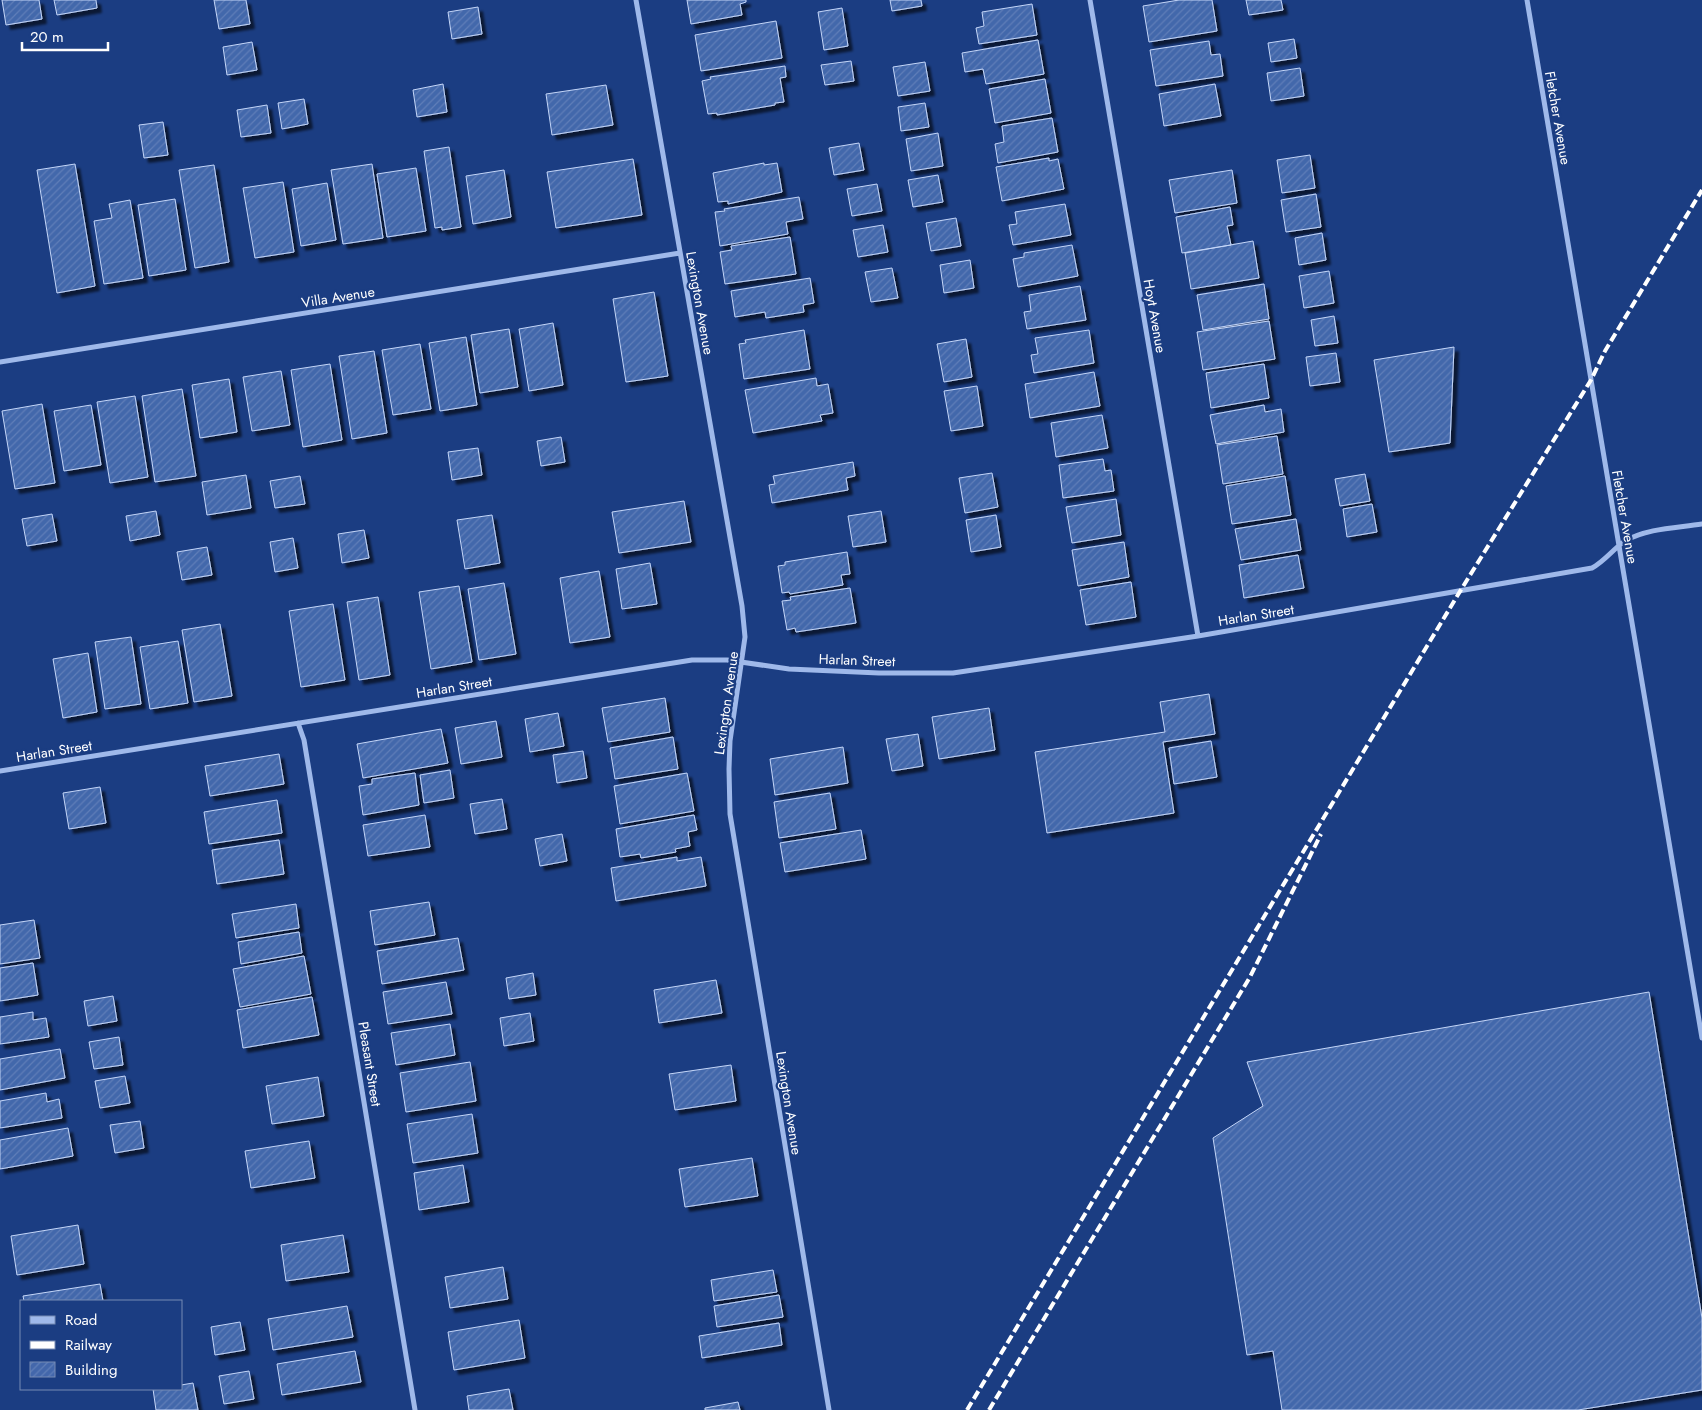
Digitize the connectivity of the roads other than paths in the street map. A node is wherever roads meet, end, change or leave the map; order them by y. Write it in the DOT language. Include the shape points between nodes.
graph roads {
  1 [pos="636,0"];
  2 [pos="1090,0"];
  3 [pos="1527,0"];
  4 [pos="680,253"];
  5 [pos="0,362"];
  6 [pos="1702,524"];
  7 [pos="1619,546"];
  8 [pos="1198,636"];
  9 [pos="742,662"];
  10 [pos="298,723"];
  11 [pos="0,771"];
  12 [pos="1702,1038"];
  13 [pos="416,1410"];
  14 [pos="829,1410"];
  1 -- 4 [label="street, Lexington Avenue"];
  2 -- 8 [label="street, Hoyt Avenue"];
  3 -- 7 [label="street, Fletcher Avenue"];
  4 -- 5 [label="street, Villa Avenue"];
  4 -- 9 [label="street, Lexington Avenue" via="742,606 745,637"];
  6 -- 7 [label="street, Harlan Street" via="1644,533"];
  7 -- 8 [label="street, Harlan Street" via="1592,568"];
  7 -- 12 [label="street, Fletcher Avenue"];
  8 -- 9 [label="street, Harlan Street" via="953,673 807,670"];
  9 -- 10 [label="street, Harlan Street" via="692,660"];
  9 -- 14 [label="street, Lexington Avenue" via="730,741 731,820"];
  10 -- 11 [label="street, Harlan Street"];
  10 -- 13 [label="street, Pleasant Street" via="304,740"];
}
